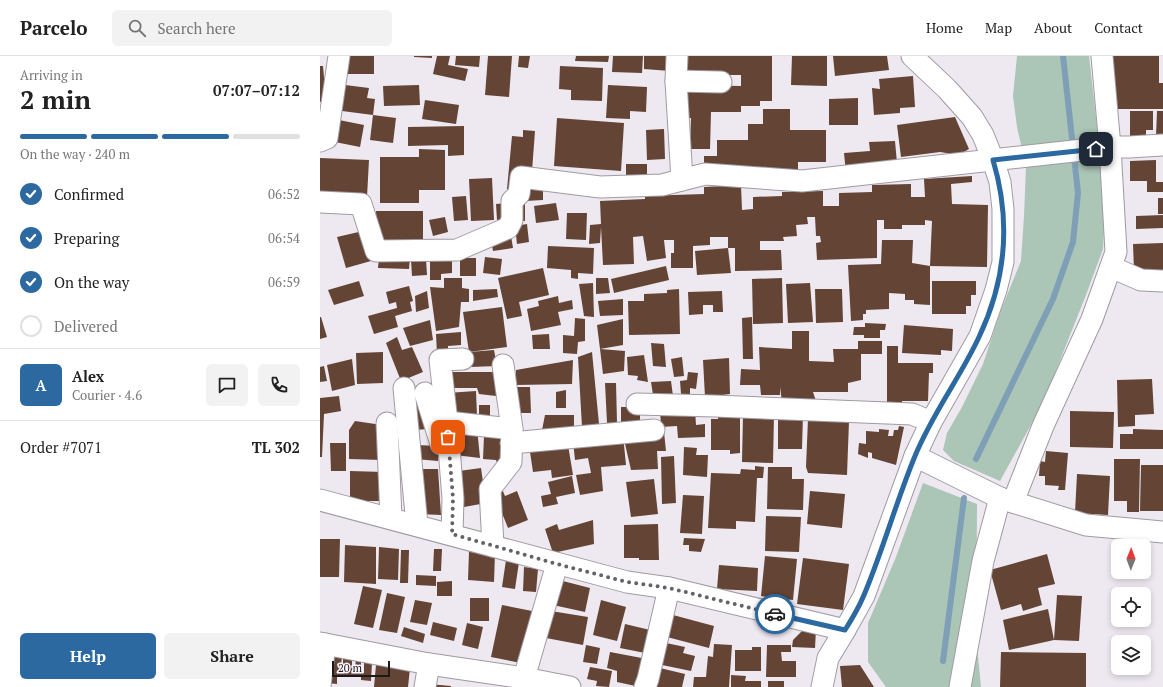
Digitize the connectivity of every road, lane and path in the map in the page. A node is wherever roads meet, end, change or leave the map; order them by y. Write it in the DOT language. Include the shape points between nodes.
graph roads {
  1 [pos="339,56"];
  2 [pos="677,56"];
  3 [pos="912,56"];
  4 [pos="1102,56"];
  5 [pos="676,81"];
  6 [pos="721,82"];
  7 [pos="320,141"];
  8 [pos="1163,145"];
  9 [pos="1110,147"];
  10 [pos="993,160"];
  11 [pos="682,180"];
  12 [pos="320,202"];
  13 [pos="1111,267"];
  14 [pos="1163,281"];
  15 [pos="464,359"];
  16 [pos="503,365"];
  17 [pos="404,388"];
  18 [pos="425,393"];
  19 [pos="637,404"];
  20 [pos="447,422"];
  21 [pos="931,422"];
  22 [pos="387,423"];
  23 [pos="654,430"];
  24 [pos="511,436"];
  25 [pos="915,456"];
  26 [pos="453,498"];
  27 [pos="320,500"];
  28 [pos="1007,500"];
  29 [pos="391,518"];
  30 [pos="417,525"];
  31 [pos="1163,532"];
  32 [pos="452,534"];
  33 [pos="493,546"];
  34 [pos="557,564"];
  35 [pos="669,588"];
  36 [pos="845,630"];
  37 [pos="322,644"];
  38 [pos="428,664"];
  39 [pos="524,682"];
  40 [pos="320,686"];
  41 [pos="425,687"];
  42 [pos="570,687"];
  43 [pos="645,687"];
  44 [pos="822,687"];
  45 [pos="960,687"];
  1 -- 7 [label="street" via="327,138"];
  2 -- 5 [label="street"];
  3 -- 10 [label="street" via="972,117"];
  4 -- 9 [label="street"];
  5 -- 6 [label="street"];
  5 -- 11 [label="street"];
  8 -- 9 [label="street"];
  9 -- 10 [label="street"];
  9 -- 13 [label="street" via="1116,252"];
  10 -- 11 [label="street" via="802,181 705,174"];
  10 -- 21 [label="street" via="1000,182 1003,209 1003,262 980,336"];
  11 -- 12 [label="street" via="662,185 600,187 521,177 519,194 512,200 512,220 508,228 457,250 376,251 361,204"];
  13 -- 14 [label="street" via="1141,280"];
  13 -- 28 [label="street" via="1092,319"];
  15 -- 20 [label="street" via="440,360"];
  16 -- 24 [label="street"];
  17 -- 30 [label="street"];
  18 -- 26 [label="street" via="442,447"];
  19 -- 21 [label="street" via="912,414"];
  20 -- 24 [label="street"];
  20 -- 26 [label="street"];
  21 -- 25 [label="street"];
  22 -- 29 [label="street"];
  23 -- 24 [label="street"];
  24 -- 33 [label="street" via="511,462 490,489"];
  25 -- 28 [label="street"];
  25 -- 36 [label="street" via="864,596"];
  26 -- 32 [label="street"];
  27 -- 29 [label="street"];
  28 -- 31 [label="street" via="1086,525"];
  28 -- 45 [label="street" via="982,561"];
  29 -- 30 [label="street"];
  30 -- 32 [label="street"];
  32 -- 33 [label="street"];
  33 -- 34 [label="street"];
  34 -- 35 [label="street" via="627,582"];
  34 -- 39 [label="street"];
  35 -- 36 [label="street"];
  35 -- 43 [label="street"];
  36 -- 44 [label="street" via="828,658"];
  37 -- 38 [label="street"];
  37 -- 40 [label="street"];
  38 -- 39 [label="street"];
  38 -- 41 [label="street"];
  39 -- 42 [label="street"];
}
